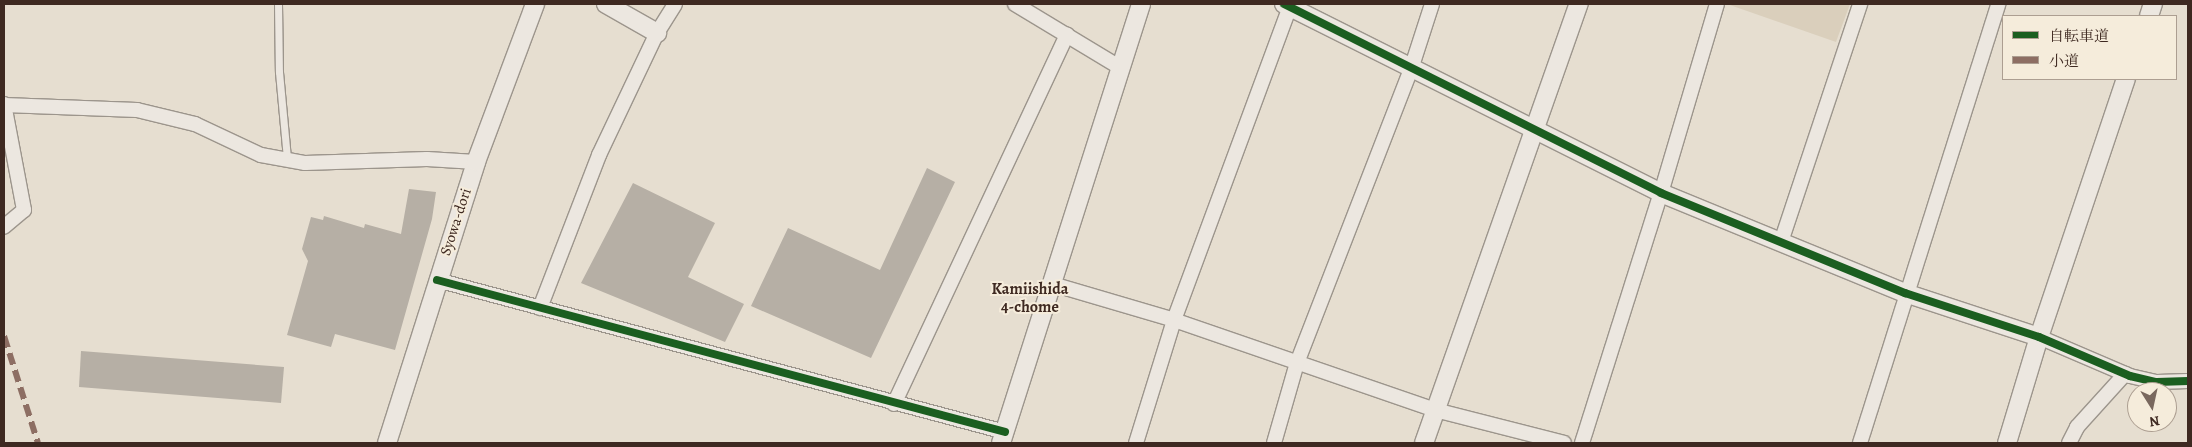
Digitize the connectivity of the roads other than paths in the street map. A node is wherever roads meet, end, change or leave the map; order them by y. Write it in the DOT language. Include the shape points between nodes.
graph roads {
  1 [pos="278,4"];
  2 [pos="534,4"];
  3 [pos="606,4"];
  4 [pos="675,4"];
  5 [pos="1015,4"];
  6 [pos="1141,4"];
  7 [pos="1432,4"];
  8 [pos="1579,4"];
  9 [pos="1717,4"];
  10 [pos="1860,4"];
  11 [pos="1998,4"];
  12 [pos="1288,5"];
  13 [pos="657,33"];
  14 [pos="1067,35"];
  15 [pos="1412,66"];
  16 [pos="1121,68"];
  17 [pos="2126,80"];
  18 [pos="4,105"];
  19 [pos="1534,132"];
  20 [pos="287,158"];
  21 [pos="476,162"];
  22 [pos="1662,193"];
  23 [pos="4,227"];
  24 [pos="1781,242"];
  25 [pos="437,280"];
  26 [pos="1052,284"];
  27 [pos="1905,293"];
  28 [pos="540,308"];
  29 [pos="1174,320"];
  30 [pos="2039,337"];
  31 [pos="1296,363"];
  32 [pos="2125,374"];
  33 [pos="2188,381"];
  34 [pos="894,404"];
  35 [pos="1435,410"];
  36 [pos="1003,437"];
  37 [pos="387,443"];
  38 [pos="1136,443"];
  39 [pos="1274,443"];
  40 [pos="1424,443"];
  41 [pos="1564,443"];
  42 [pos="1582,443"];
  43 [pos="1860,443"];
  44 [pos="2007,443"];
  45 [pos="2069,443"];
  1 -- 20 [label="lane" via="279,72"];
  2 -- 21 [label="street, Syowa-dori"];
  3 -- 13 [label="street"];
  4 -- 13 [label="street"];
  5 -- 14 [label="street"];
  6 -- 16 [label="street"];
  7 -- 15 [label="street"];
  8 -- 19 [label="street"];
  9 -- 22 [label="street"];
  10 -- 24 [label="street"];
  11 -- 27 [label="street"];
  12 -- 15 [label="street"];
  12 -- 29 [label="street"];
  13 -- 28 [label="street" via="599,154"];
  14 -- 16 [label="street"];
  14 -- 34 [label="street"];
  15 -- 19 [label="street"];
  15 -- 31 [label="street"];
  16 -- 26 [label="street"];
  17 -- 30 [label="street"];
  18 -- 20 [label="street" via="137,110 195,124 261,155"];
  18 -- 23 [label="street" via="24,210"];
  19 -- 22 [label="street"];
  19 -- 35 [label="street"];
  20 -- 21 [label="street" via="305,163 427,159"];
  21 -- 25 [label="street, Syowa-dori"];
  22 -- 24 [label="street"];
  22 -- 42 [label="street"];
  24 -- 27 [label="street"];
  25 -- 28 [label="street"];
  25 -- 37 [label="street, Syowa-dori"];
  26 -- 29 [label="street"];
  26 -- 36 [label="street"];
  27 -- 30 [label="street"];
  27 -- 43 [label="street"];
  28 -- 34 [label="street"];
  29 -- 31 [label="street"];
  29 -- 38 [label="street"];
  30 -- 32 [label="street"];
  30 -- 44 [label="street"];
  31 -- 35 [label="street"];
  31 -- 39 [label="street"];
  32 -- 33 [label="street" via="2157,382"];
  32 -- 45 [label="street" via="2077,427"];
  34 -- 36 [label="street"];
  35 -- 40 [label="street"];
  35 -- 41 [label="street"];
}
